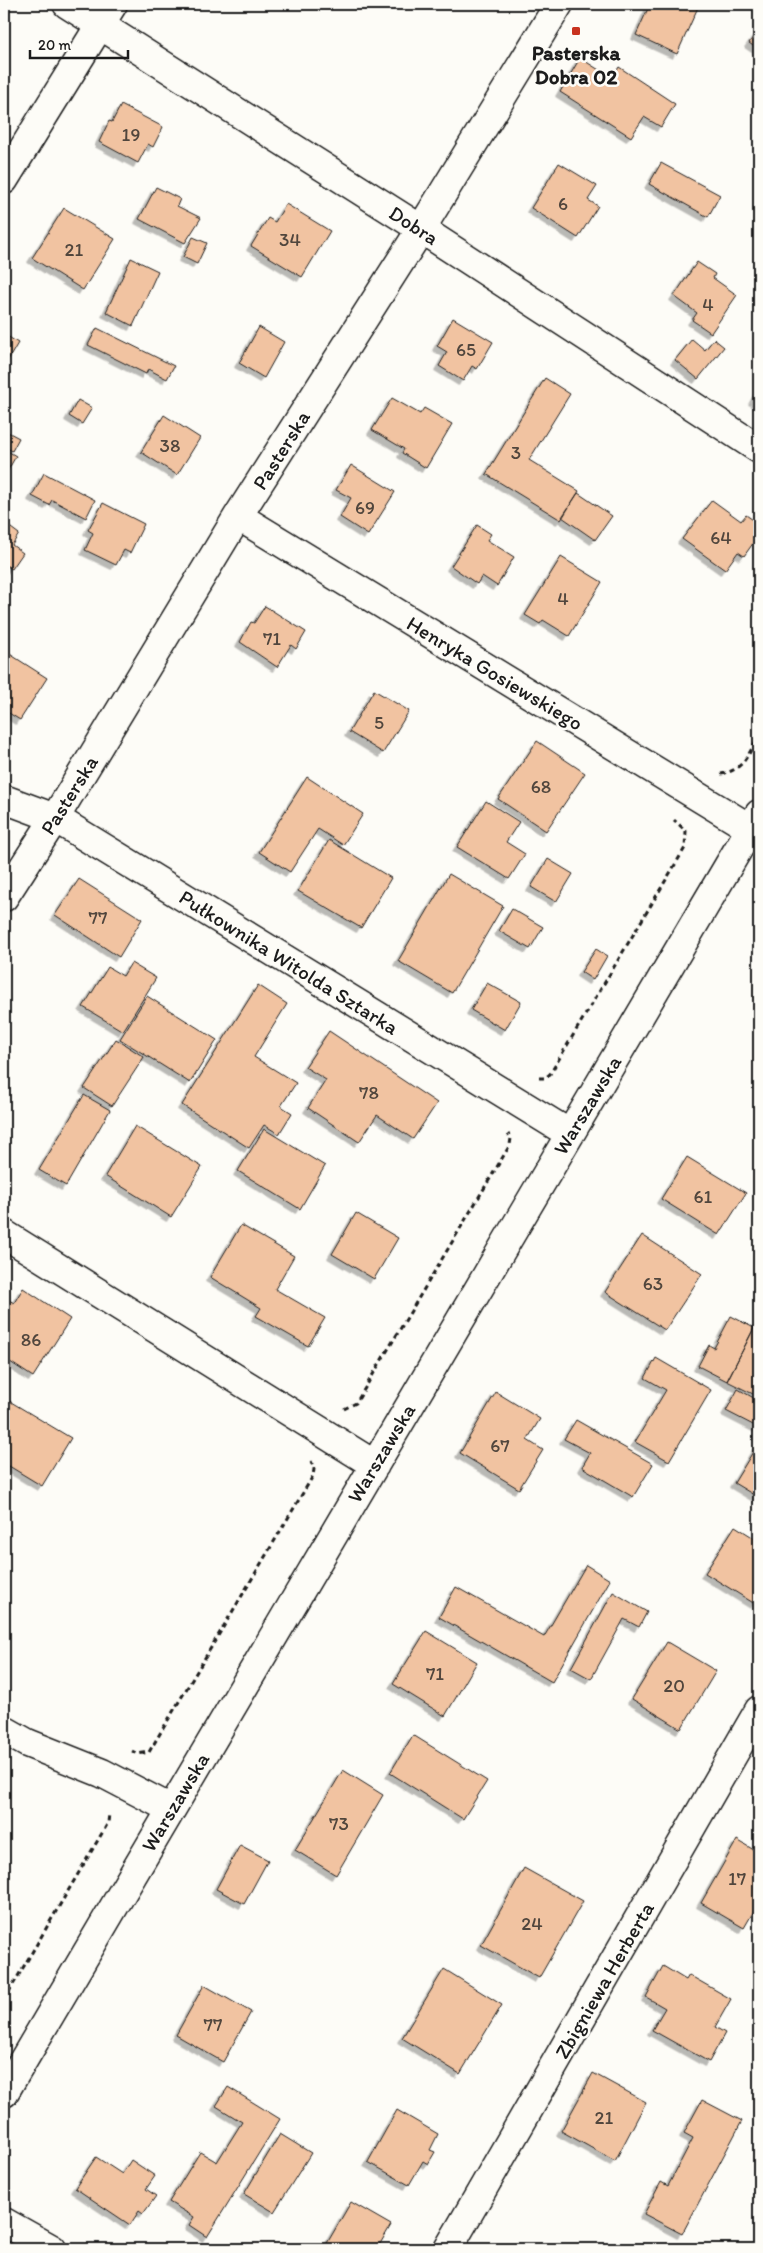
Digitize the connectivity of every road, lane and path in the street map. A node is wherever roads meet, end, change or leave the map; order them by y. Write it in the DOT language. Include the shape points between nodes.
graph roads {
  1 [pos="67,4"];
  2 [pos="559,4"];
  3 [pos="107,14"];
  4 [pos="4,180"];
  5 [pos="422,229"];
  6 [pos="759,449"];
  7 [pos="238,516"];
  8 [pos="759,736"];
  9 [pos="718,774"];
  10 [pos="4,799"];
  11 [pos="670,816"];
  12 [pos="55,818"];
  13 [pos="755,822"];
  14 [pos="4,897"];
  15 [pos="531,1074"];
  16 [pos="506,1132"];
  17 [pos="570,1134"];
  18 [pos="4,1234"];
  19 [pos="337,1406"];
  20 [pos="305,1457"];
  21 [pos="375,1464"];
  22 [pos="759,1710"];
  23 [pos="4,1730"];
  24 [pos="126,1749"];
  25 [pos="106,1810"];
  26 [pos="171,1810"];
  27 [pos="4,2000"];
  28 [pos="4,2092"];
  29 [pos="4,2222"];
  30 [pos="52,2249"];
  31 [pos="448,2249"];
  1 -- 3 [label="street, Dobra"];
  2 -- 5 [label="street, Pasterska"];
  3 -- 4 [label="street"];
  3 -- 5 [label="street, Dobra"];
  5 -- 6 [label="street, Dobra"];
  5 -- 7 [label="street, Pasterska"];
  7 -- 12 [label="street, Pasterska"];
  7 -- 13 [label="street, Henryka Gosiewskiego"];
  8 -- 9 [label="path" via="743,763 733,772"];
  10 -- 12 [label="street, Pułkownika Witolda Sztarka"];
  11 -- 15 [label="path" via="686,832 685,848 550,1074 545,1078"];
  12 -- 14 [label="street, Pasterska"];
  12 -- 17 [label="street, Pułkownika Witolda Sztarka"];
  13 -- 17 [label="street, Warszawska"];
  16 -- 19 [label="path" via="511,1138 510,1145 356,1404 343,1409"];
  17 -- 21 [label="street, Warszawska"];
  18 -- 21 [label="street"];
  20 -- 24 [label="path" via="311,1461 313,1476 149,1752 138,1754"];
  21 -- 26 [label="street, Warszawska"];
  22 -- 31 [label="street, Zbigniewa Herberta"];
  23 -- 26 [label="street" via="27,1743 102,1773"];
  25 -- 27 [label="path" via="110,1814 108,1823"];
  26 -- 28 [label="street, Warszawska"];
  29 -- 30 [label="street"];
}
